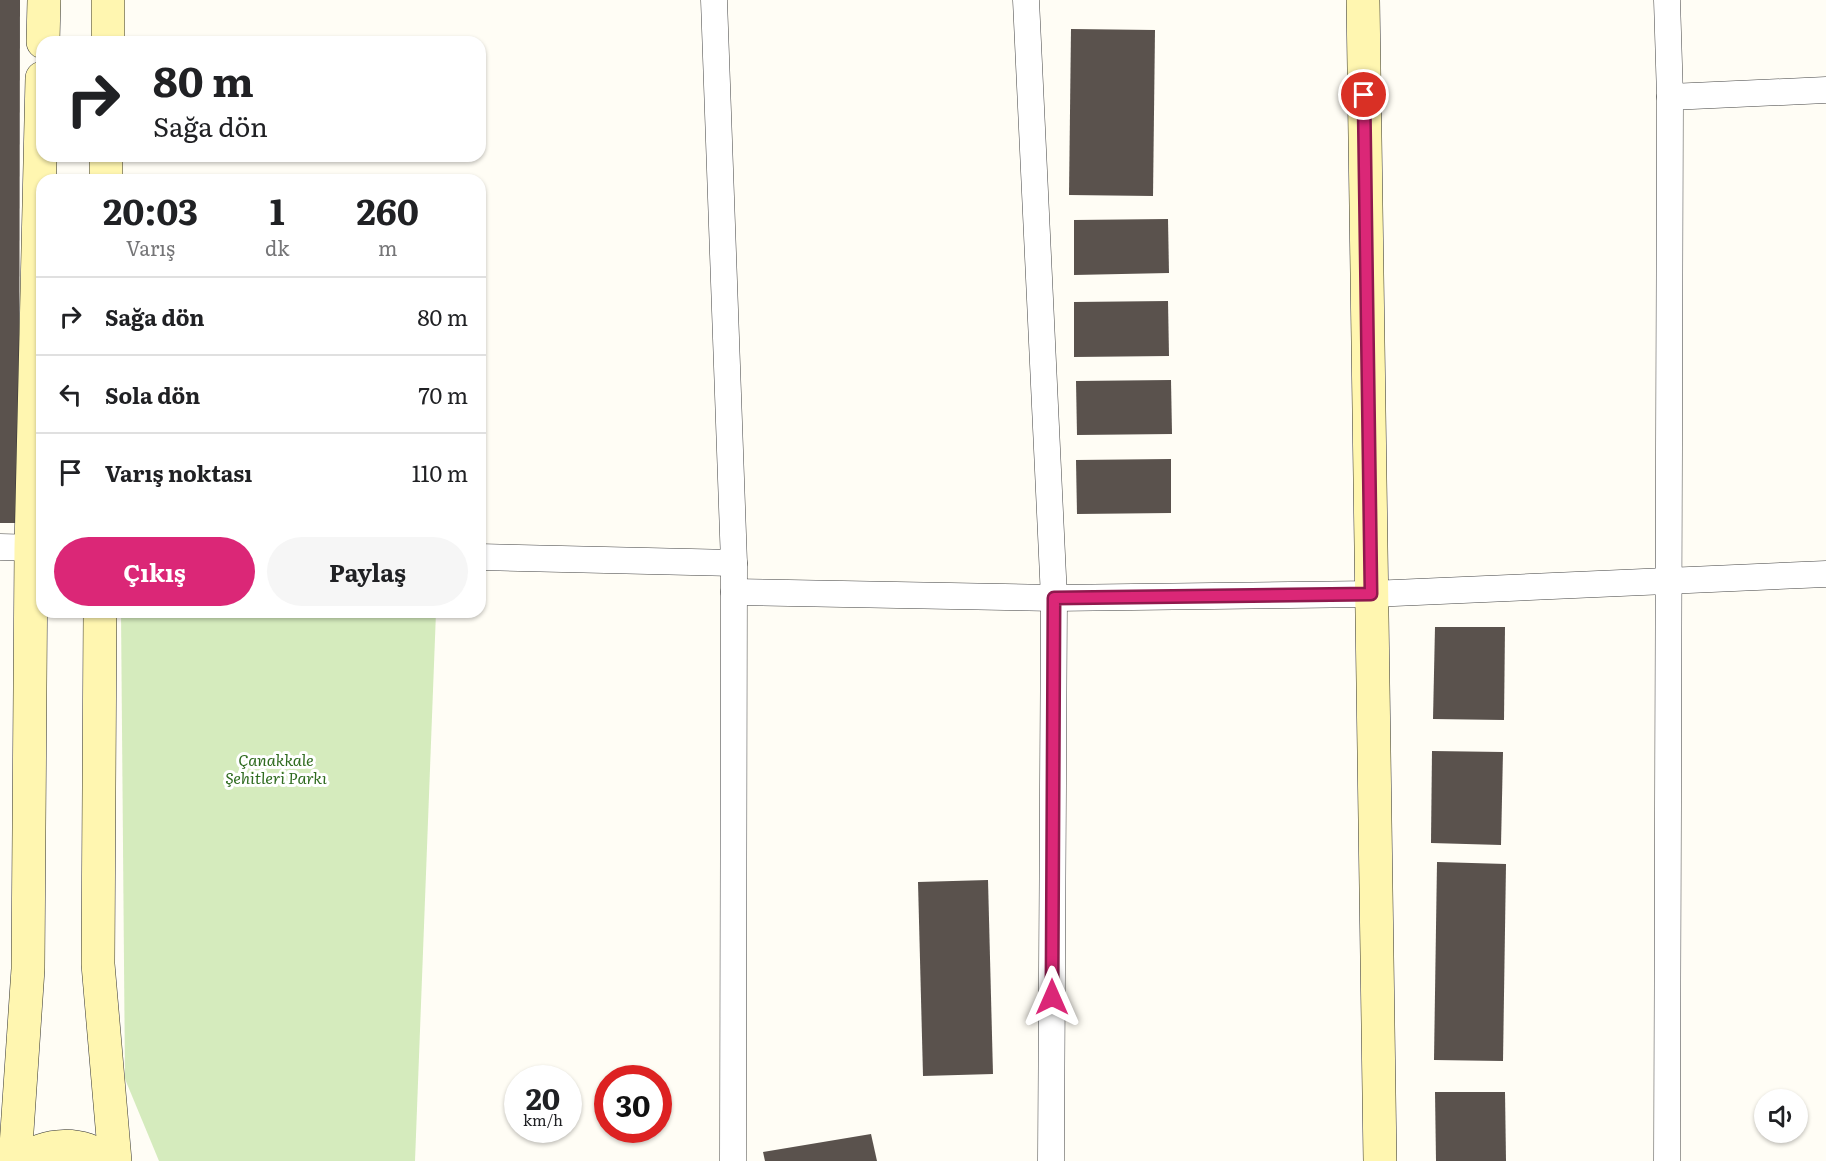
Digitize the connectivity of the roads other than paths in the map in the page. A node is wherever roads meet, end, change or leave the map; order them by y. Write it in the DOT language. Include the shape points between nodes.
graph roads {
  1 [pos="44,0"];
  2 [pos="108,0"];
  3 [pos="714,0"];
  4 [pos="1026,0"];
  5 [pos="1363,0"];
  6 [pos="1667,0"];
  7 [pos="43,36"];
  8 [pos="108,36"];
  9 [pos="1826,90"];
  10 [pos="1670,97"];
  11 [pos="36,235"];
  12 [pos="24,548"];
  13 [pos="486,557"];
  14 [pos="734,563"];
  15 [pos="1826,574"];
  16 [pos="1666,583"];
  17 [pos="734,592"];
  18 [pos="1371,594"];
  19 [pos="1054,598"];
  20 [pos="100,618"];
  21 [pos="15,1161"];
  22 [pos="20,1161"];
  23 [pos="107,1161"];
  24 [pos="116,1161"];
  25 [pos="733,1161"];
  26 [pos="1050,1161"];
  27 [pos="1380,1161"];
  28 [pos="1666,1161"];
  1 -- 7 [label="street"];
  2 -- 8 [label="street"];
  3 -- 14 [label="street"];
  4 -- 19 [label="street"];
  5 -- 18 [label="street"];
  6 -- 10 [label="street"];
  9 -- 10 [label="street"];
  10 -- 16 [label="street"];
  11 -- 12 [label="street"];
  12 -- 21 [label="street" via="28,969"];
  13 -- 14 [label="street"];
  14 -- 17 [label="street"];
  15 -- 16 [label="street"];
  16 -- 18 [label="street"];
  16 -- 28 [label="street"];
  17 -- 19 [label="street"];
  17 -- 25 [label="street"];
  18 -- 19 [label="street"];
  18 -- 27 [label="street"];
  19 -- 26 [label="street"];
  20 -- 24 [label="street" via="98,964"];
  22 -- 23 [label="street" via="33,1152 55,1146 77,1146"];
}
